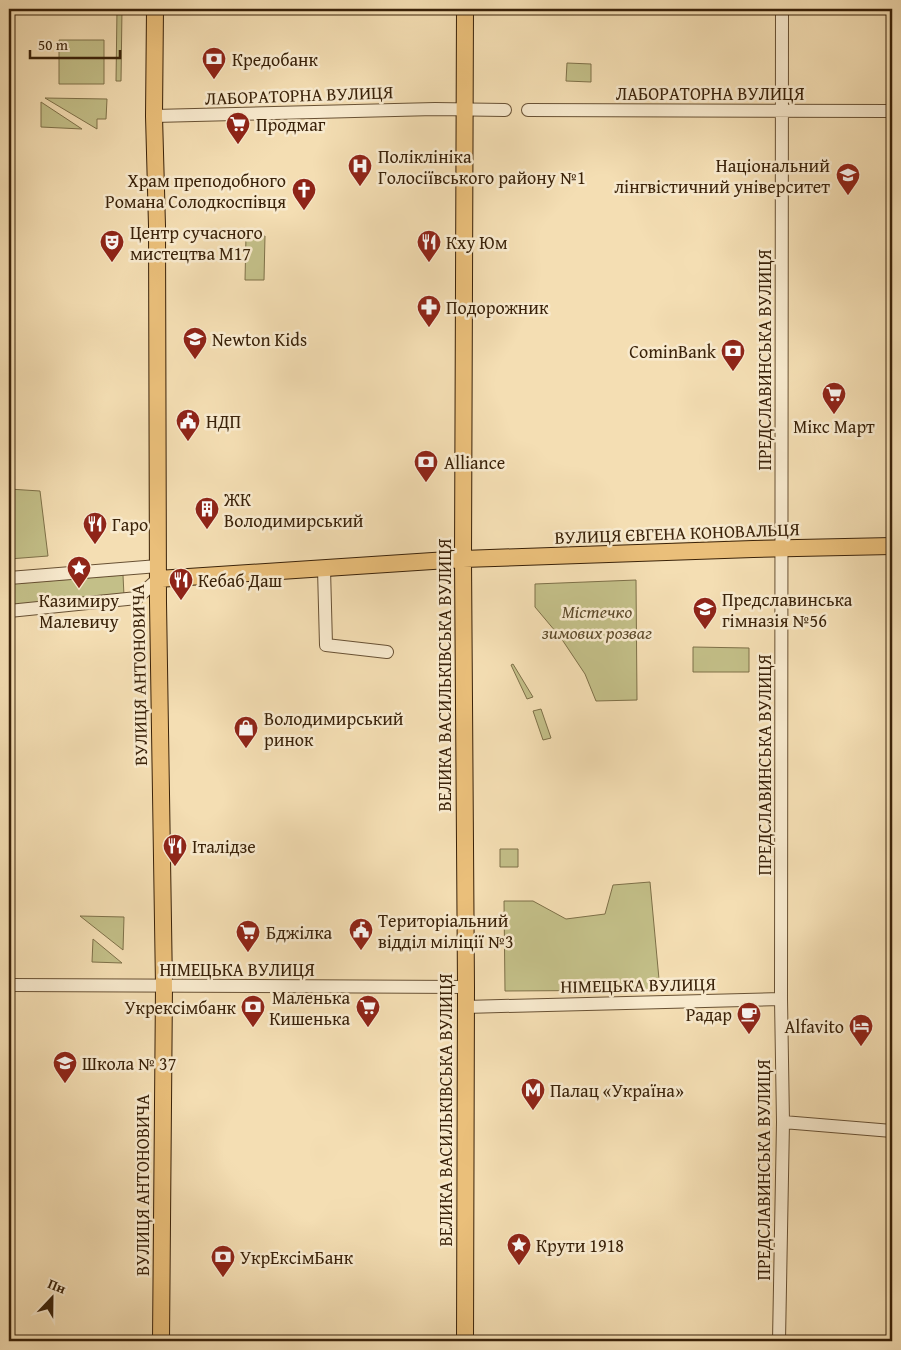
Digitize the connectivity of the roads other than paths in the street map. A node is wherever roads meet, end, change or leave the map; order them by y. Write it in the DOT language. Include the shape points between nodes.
graph roads {
  1 [pos="155,9"];
  2 [pos="465,9"];
  3 [pos="782,9"];
  4 [pos="464,109"];
  5 [pos="505,110"];
  6 [pos="528,110"];
  7 [pos="782,111"];
  8 [pos="892,111"];
  9 [pos="154,116"];
  10 [pos="892,546"];
  11 [pos="782,550"];
  12 [pos="463,559"];
  13 [pos="324,569"];
  14 [pos="158,573"];
  15 [pos="9,578"];
  16 [pos="9,611"];
  17 [pos="387,652"];
  18 [pos="9,985"];
  19 [pos="164,986"];
  20 [pos="466,987"];
  21 [pos="781,999"];
  22 [pos="465,1007"];
  23 [pos="783,1122"];
  24 [pos="892,1131"];
  25 [pos="161,1341"];
  26 [pos="465,1341"];
  27 [pos="779,1341"];
  1 -- 9 [label="main road, ВУЛИЦЯ АНТОНОВИЧА"];
  2 -- 4 [label="main road, ВЕЛИКА ВАСИЛЬКІВСЬКА ВУЛИЦЯ"];
  3 -- 7 [label="street, ПРЕДСЛАВИНСЬКА ВУЛИЦЯ"];
  4 -- 5 [label="street, ЛАБОРАТОРНА ВУЛИЦЯ"];
  4 -- 9 [label="street, ЛАБОРАТОРНА ВУЛИЦЯ"];
  4 -- 12 [label="main road, ВЕЛИКА ВАСИЛЬКІВСЬКА ВУЛИЦЯ"];
  6 -- 7 [label="street, ЛАБОРАТОРНА ВУЛИЦЯ"];
  7 -- 8 [label="street, ЛАБОРАТОРНА ВУЛИЦЯ"];
  7 -- 11 [label="street, ПРЕДСЛАВИНСЬКА ВУЛИЦЯ"];
  9 -- 14 [label="main road, ВУЛИЦЯ АНТОНОВИЧА"];
  10 -- 11 [label="main road, ВУЛИЦЯ ЄВГЕНА КОНОВАЛЬЦЯ"];
  11 -- 12 [label="main road, ВУЛИЦЯ ЄВГЕНА КОНОВАЛЬЦЯ"];
  11 -- 21 [label="street, ПРЕДСЛАВИНСЬКА ВУЛИЦЯ"];
  12 -- 13 [label="main road, ВУЛИЦЯ ЄВГЕНА КОНОВАЛЬЦЯ"];
  12 -- 20 [label="main road, ВЕЛИКА ВАСИЛЬКІВСЬКА ВУЛИЦЯ"];
  13 -- 14 [label="main road, ВУЛИЦЯ ЄВГЕНА КОНОВАЛЬЦЯ"];
  13 -- 17 [label="street" via="326,645"];
  14 -- 15 [label="street"];
  14 -- 16 [label="street" via="137,598"];
  14 -- 19 [label="main road, ВУЛИЦЯ АНТОНОВИЧА"];
  18 -- 19 [label="street, НІМЕЦЬКА ВУЛИЦЯ"];
  19 -- 20 [label="street, НІМЕЦЬКА ВУЛИЦЯ"];
  19 -- 25 [label="main road, ВУЛИЦЯ АНТОНОВИЧА"];
  20 -- 22 [label="main road, ВЕЛИКА ВАСИЛЬКІВСЬКА ВУЛИЦЯ"];
  21 -- 22 [label="street, НІМЕЦЬКА ВУЛИЦЯ"];
  21 -- 23 [label="street, ПРЕДСЛАВИНСЬКА ВУЛИЦЯ"];
  22 -- 26 [label="main road, ВЕЛИКА ВАСИЛЬКІВСЬКА ВУЛИЦЯ"];
  23 -- 24 [label="street"];
  23 -- 27 [label="street, ПРЕДСЛАВИНСЬКА ВУЛИЦЯ"];
}
